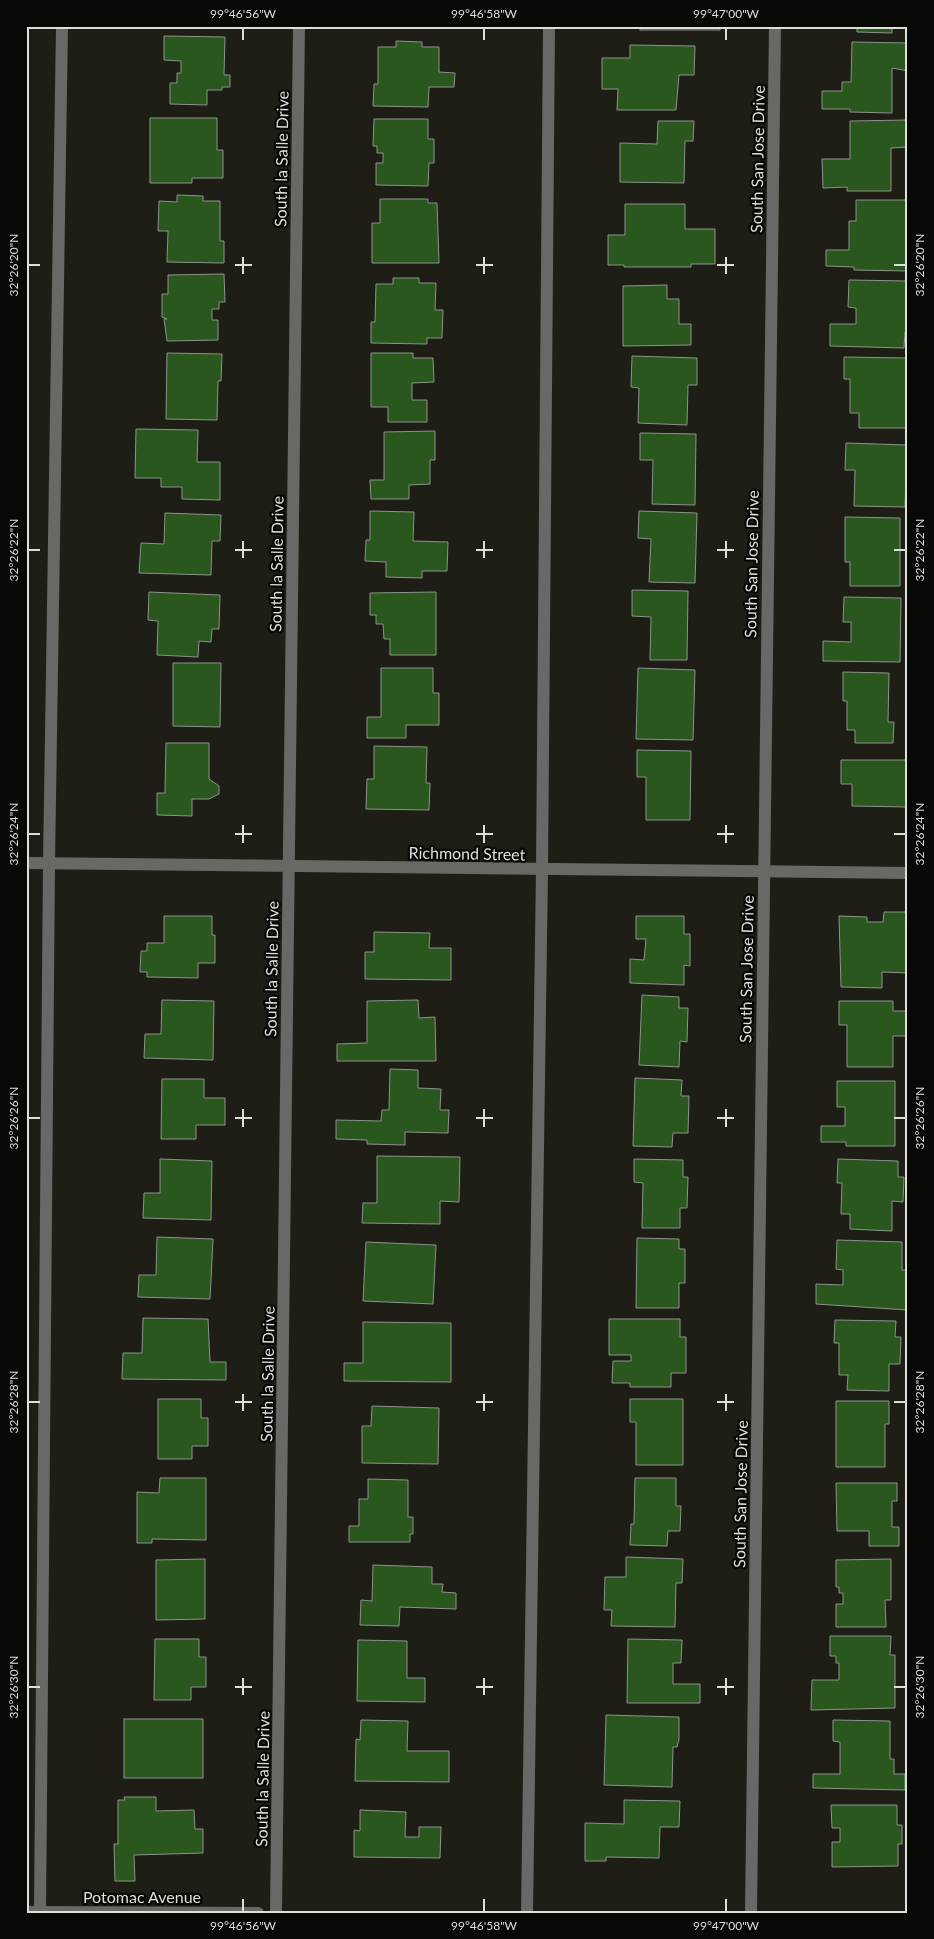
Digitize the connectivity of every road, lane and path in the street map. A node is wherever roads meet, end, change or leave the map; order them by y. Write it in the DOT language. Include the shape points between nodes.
graph roads {
  1 [pos="62,26"];
  2 [pos="299,26"];
  3 [pos="549,26"];
  4 [pos="776,26"];
  5 [pos="26,863"];
  6 [pos="49,863"];
  7 [pos="289,867"];
  8 [pos="542,870"];
  9 [pos="763,873"];
  10 [pos="908,873"];
  11 [pos="26,1912"];
  12 [pos="40,1912"];
  13 [pos="258,1913"];
  14 [pos="276,1913"];
  15 [pos="527,1913"];
  16 [pos="751,1913"];
  1 -- 6 [label="street"];
  2 -- 7 [label="street, South la Salle Drive"];
  3 -- 8 [label="street"];
  4 -- 9 [label="street, South San Jose Drive"];
  5 -- 6 [label="street, Richmond Street"];
  6 -- 7 [label="street, Richmond Street"];
  6 -- 12 [label="street"];
  7 -- 8 [label="street, Richmond Street"];
  7 -- 14 [label="street, South la Salle Drive"];
  8 -- 9 [label="street, Richmond Street"];
  8 -- 15 [label="street"];
  9 -- 10 [label="street, Richmond Street"];
  9 -- 16 [label="street, South San Jose Drive"];
  11 -- 12 [label="street, Potomac Avenue"];
  12 -- 13 [label="street, Potomac Avenue"];
}
